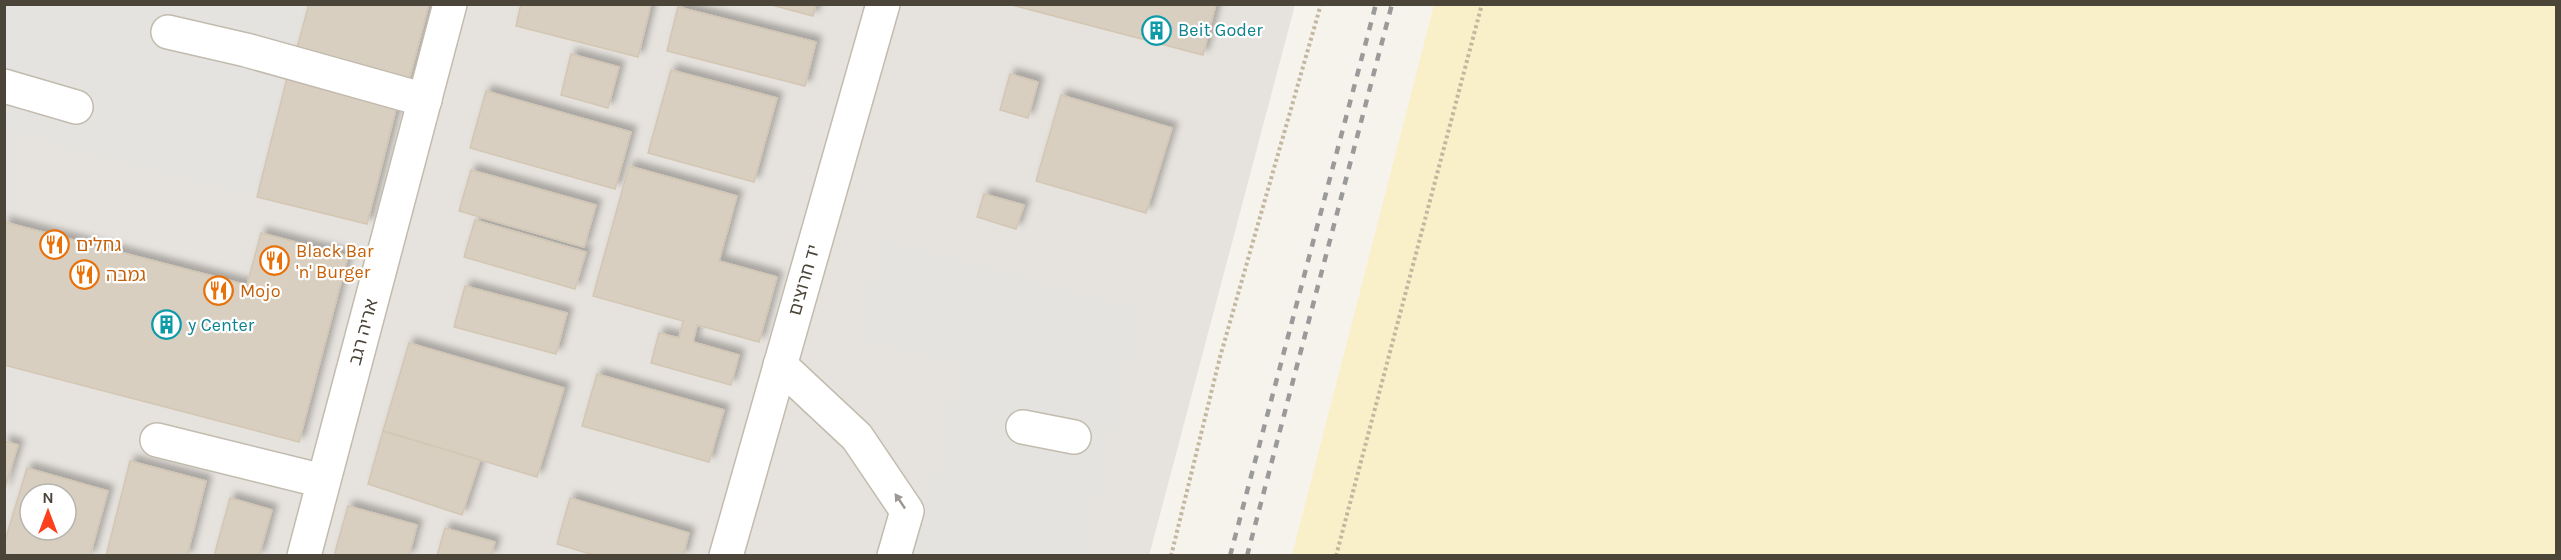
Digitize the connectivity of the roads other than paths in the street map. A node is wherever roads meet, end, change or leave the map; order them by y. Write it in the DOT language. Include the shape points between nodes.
graph roads {
  1 [pos="450,4"];
  2 [pos="883,4"];
  3 [pos="168,32"];
  4 [pos="4,86"];
  5 [pos="425,100"];
  6 [pos="4,107"];
  7 [pos="780,365"];
  8 [pos="1023,427"];
  9 [pos="1074,437"];
  10 [pos="157,440"];
  11 [pos="323,482"];
  12 [pos="304,555"];
  13 [pos="726,555"];
  14 [pos="894,555"];
  1 -- 5 [label="street, אריה רגב"];
  2 -- 7 [label="street, יד חרוצים"];
  3 -- 5 [label="street"];
  4 -- 6 [label="street" via="74,116"];
  5 -- 11 [label="street, אריה רגב"];
  7 -- 13 [label="street, יד חרוצים"];
  14 -- 7 [label="street, one-way" via="907,511 857,437"];
  8 -- 9 [label="street"];
  10 -- 11 [label="street"];
  11 -- 12 [label="street, אריה רגב"];
}
